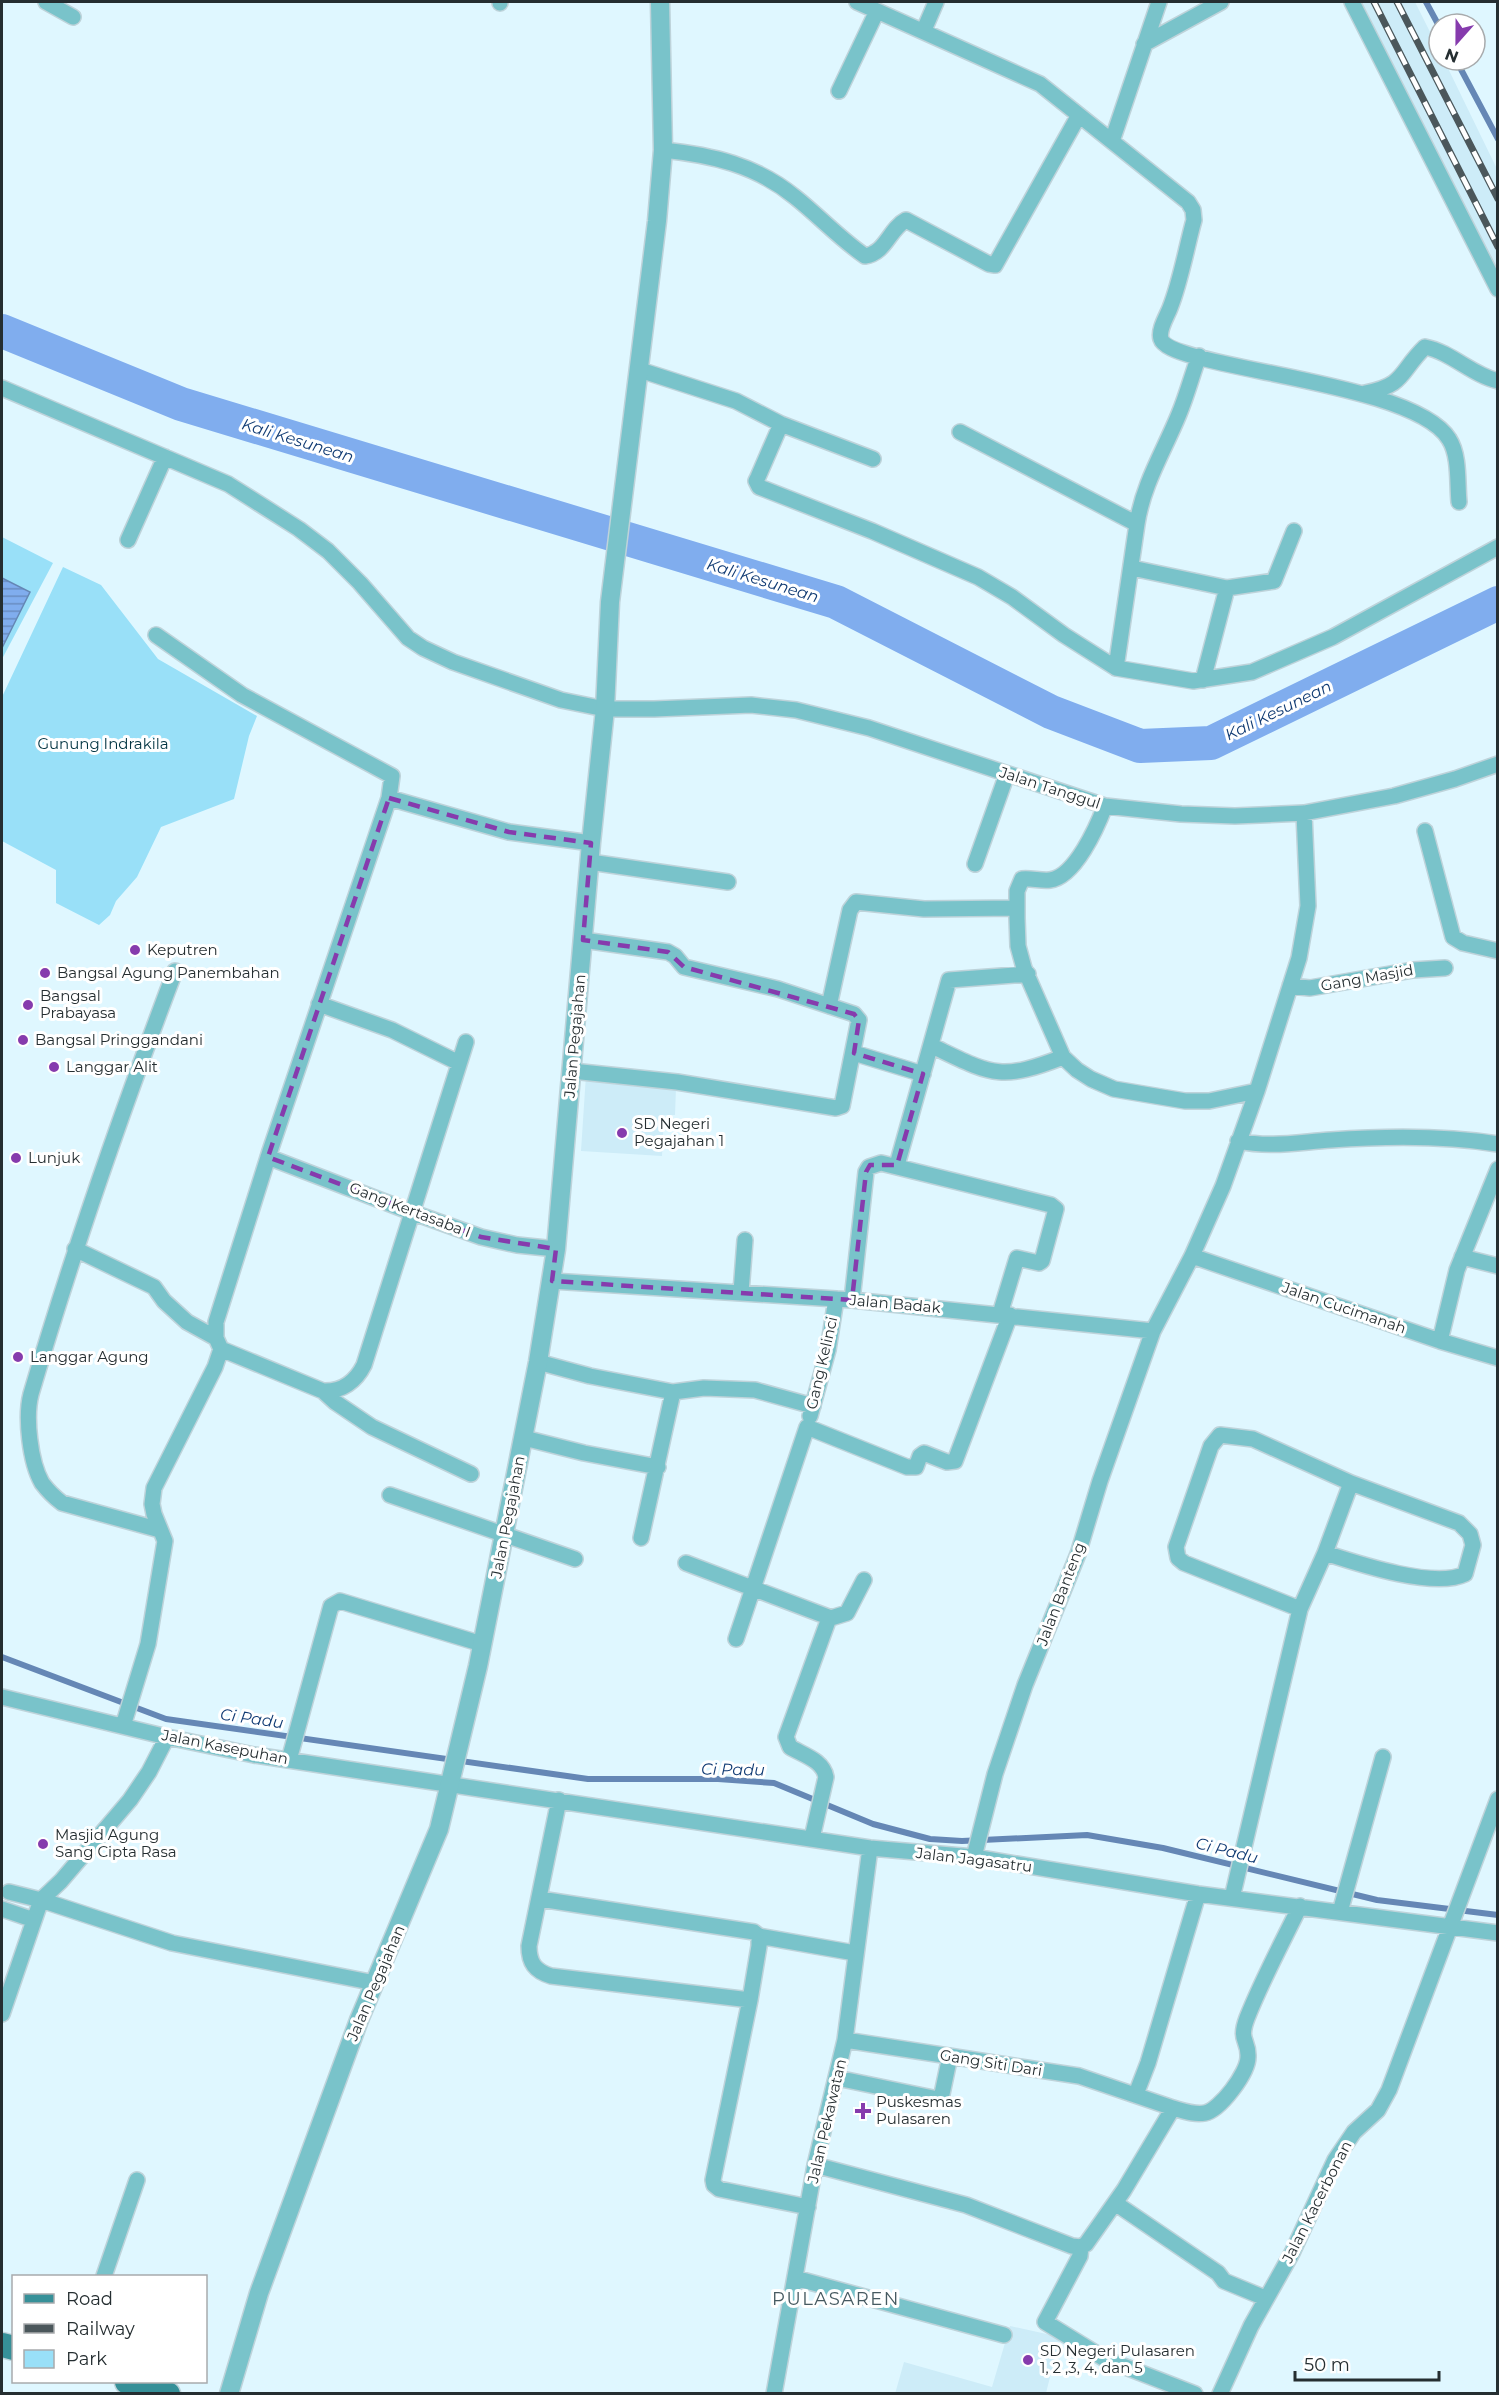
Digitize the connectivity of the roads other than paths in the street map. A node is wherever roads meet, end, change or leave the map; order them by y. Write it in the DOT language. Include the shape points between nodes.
graph roads {
  1 [pos="46,2"];
  2 [pos="660,2"];
  3 [pos="857,2"];
  4 [pos="936,2"];
  5 [pos="1159,2"];
  6 [pos="1221,2"];
  7 [pos="1352,2"];
  8 [pos="878,11"];
  9 [pos="73,17"];
  10 [pos="924,30"];
  11 [pos="1144,44"];
  12 [pos="839,91"];
  13 [pos="1079,116"];
  14 [pos="1112,141"];
  15 [pos="663,150"];
  16 [pos="1497,289"];
  17 [pos="1199,356"];
  18 [pos="640,370"];
  19 [pos="1497,381"];
  20 [pos="2,388"];
  21 [pos="1362,394"];
  22 [pos="781,424"];
  23 [pos="960,432"];
  24 [pos="165,458"];
  25 [pos="873,459"];
  26 [pos="1459,502"];
  27 [pos="1137,524"];
  28 [pos="1294,531"];
  29 [pos="128,540"];
  30 [pos="1497,547"];
  31 [pos="1132,568"];
  32 [pos="1227,588"];
  33 [pos="156,635"];
  34 [pos="1116,668"];
  35 [pos="1203,680"];
  36 [pos="605,709"];
  37 [pos="1497,764"];
  38 [pos="1007,774"];
  39 [pos="389,798"];
  40 [pos="1105,806"];
  41 [pos="1304,813"];
  42 [pos="1425,831"];
  43 [pos="591,843"];
  44 [pos="590,862"];
  45 [pos="975,864"];
  46 [pos="728,882"];
  47 [pos="1017,908"];
  48 [pos="584,940"];
  49 [pos="1497,951"];
  50 [pos="1445,968"];
  51 [pos="175,971"];
  52 [pos="1028,974"];
  53 [pos="1290,986"];
  54 [pos="319,1004"];
  55 [pos="830,1006"];
  56 [pos="466,1042"];
  57 [pos="932,1046"];
  58 [pos="854,1053"];
  59 [pos="1063,1057"];
  60 [pos="459,1063"];
  61 [pos="572,1071"];
  62 [pos="923,1074"];
  63 [pos="1257,1091"];
  64 [pos="1238,1141"];
  65 [pos="1497,1144"];
  66 [pos="268,1157"];
  67 [pos="897,1165"];
  68 [pos="1497,1169"];
  69 [pos="1491,1208"];
  70 [pos="411,1212"];
  71 [pos="745,1240"];
  72 [pos="75,1249"];
  73 [pos="556,1250"];
  74 [pos="1192,1256"];
  75 [pos="1462,1257"];
  76 [pos="1497,1266"];
  77 [pos="552,1281"];
  78 [pos="741,1292"];
  79 [pos="844,1300"];
  80 [pos="1005,1315"];
  81 [pos="1153,1331"];
  82 [pos="1440,1341"];
  83 [pos="218,1343"];
  84 [pos="1497,1358"];
  85 [pos="538,1362"];
  86 [pos="323,1391"];
  87 [pos="673,1392"];
  88 [pos="813,1406"];
  89 [pos="807,1427"];
  90 [pos="524,1438"];
  91 [pos="658,1467"];
  92 [pos="471,1474"];
  93 [pos="1352,1483"];
  94 [pos="390,1495"];
  95 [pos="160,1530"];
  96 [pos="504,1534"];
  97 [pos="641,1538"];
  98 [pos="1325,1553"];
  99 [pos="575,1559"];
  100 [pos="686,1563"];
  101 [pos="864,1580"];
  102 [pos="753,1588"];
  103 [pos="1300,1609"];
  104 [pos="831,1618"];
  105 [pos="736,1640"];
  106 [pos="482,1644"];
  107 [pos="2,1697"];
  108 [pos="125,1721"];
  109 [pos="167,1737"];
  110 [pos="290,1755"];
  111 [pos="1383,1757"];
  112 [pos="452,1777"];
  113 [pos="1497,1799"];
  114 [pos="559,1800"];
  115 [pos="814,1831"];
  116 [pos="870,1848"];
  117 [pos="975,1852"];
  118 [pos="9,1892"];
  119 [pos="1198,1894"];
  120 [pos="1232,1898"];
  121 [pos="540,1899"];
  122 [pos="1344,1899"];
  123 [pos="41,1900"];
  124 [pos="1300,1906"];
  125 [pos="2,1909"];
  126 [pos="34,1920"];
  127 [pos="1453,1920"];
  128 [pos="1497,1933"];
  129 [pos="759,1936"];
  130 [pos="855,1953"];
  131 [pos="375,1983"];
  132 [pos="750,2000"];
  133 [pos="2,2014"];
  134 [pos="845,2040"];
  135 [pos="950,2056"];
  136 [pos="837,2078"];
  137 [pos="1136,2094"];
  138 [pos="1173,2108"];
  139 [pos="815,2165"];
  140 [pos="137,2180"];
  141 [pos="1115,2203"];
  142 [pos="808,2207"];
  143 [pos="1081,2247"];
  144 [pos="105,2275"];
  145 [pos="795,2278"];
  146 [pos="1266,2298"];
  147 [pos="1004,2335"];
  148 [pos="130,2383"];
  149 [pos="168,2394"];
  150 [pos="229,2394"];
  151 [pos="774,2394"];
  152 [pos="1195,2394"];
  153 [pos="1220,2394"];
  1 -- 9 [label="street"];
  2 -- 15 [label="street, Jalan Pegajahan"];
  3 -- 8 [label="street"];
  4 -- 10 [label="street"];
  5 -- 11 [label="street"];
  6 -- 11 [label="street"];
  7 -- 16 [label="street"];
  8 -- 10 [label="street"];
  8 -- 12 [label="street"];
  10 -- 13 [label="street" via="1040,84"];
  11 -- 14 [label="street"];
  13 -- 14 [label="street"];
  13 -- 15 [label="street" via="995,265 906,220 879,251 865,256 793,195 756,172 702,154"];
  14 -- 17 [label="street" via="1193,210 1194,220 1161,340 1167,346"];
  15 -- 18 [label="street, Jalan Pegajahan"];
  17 -- 21 [label="street"];
  17 -- 27 [label="street" via="1180,412 1140,503"];
  18 -- 22 [label="street" via="736,401"];
  18 -- 36 [label="street, Jalan Pegajahan" via="610,602"];
  19 -- 21 [label="street" via="1425,347 1396,383"];
  20 -- 24 [label="street, Jalan Tanggul"];
  21 -- 26 [label="street" via="1410,409 1432,422 1450,440"];
  22 -- 25 [label="street"];
  22 -- 34 [label="street" via="756,481 759,487 978,577"];
  23 -- 27 [label="street"];
  24 -- 29 [label="street"];
  24 -- 36 [label="street, Jalan Tanggul" via="228,484 299,529 328,551 408,638 423,648 524,688"];
  27 -- 31 [label="street"];
  28 -- 32 [label="street" via="1274,581"];
  30 -- 35 [label="street" via="1333,637 1252,672"];
  31 -- 32 [label="street"];
  31 -- 34 [label="street"];
  32 -- 35 [label="street"];
  33 -- 39 [label="street" via="242,695 392,776"];
  34 -- 35 [label="street"];
  36 -- 38 [label="street, Jalan Tanggul" via="752,705 796,710 868,728"];
  36 -- 43 [label="street, Jalan Pegajahan"];
  37 -- 41 [label="street, Jalan Tanggul" via="1394,796"];
  38 -- 40 [label="street, Jalan Tanggul"];
  38 -- 45 [label="street"];
  39 -- 43 [label="street" via="509,832"];
  39 -- 54 [label="street"];
  40 -- 41 [label="street, Jalan Tanggul" via="1235,816"];
  40 -- 47 [label="street" via="1092,838 1064,875 1050,880 1022,879"];
  41 -- 53 [label="street" via="1308,906"];
  42 -- 49 [label="street" via="1453,937"];
  43 -- 44 [label="street, Jalan Pegajahan"];
  44 -- 46 [label="street"];
  44 -- 48 [label="street, Jalan Pegajahan"];
  47 -- 52 [label="street" via="1018,946"];
  47 -- 55 [label="street" via="924,909 856,902 850,910"];
  48 -- 55 [label="street" via="668,952 684,967 778,989"];
  48 -- 61 [label="street, Jalan Pegajahan"];
  50 -- 53 [label="street, Gang Masjid" via="1310,988"];
  51 -- 72 [label="street"];
  52 -- 57 [label="street" via="949,980"];
  52 -- 59 [label="street"];
  53 -- 63 [label="street"];
  54 -- 60 [label="street" via="392,1030"];
  54 -- 66 [label="street"];
  55 -- 58 [label="street" via="858,1019"];
  56 -- 60 [label="street"];
  57 -- 59 [label="street" via="999,1073 1032,1069"];
  57 -- 62 [label="street"];
  58 -- 61 [label="street" via="842,1106 836,1108 677,1082"];
  58 -- 62 [label="street"];
  59 -- 63 [label="street" via="1091,1079 1114,1089 1185,1101 1209,1101"];
  60 -- 70 [label="street"];
  61 -- 73 [label="street, Jalan Pegajahan"];
  62 -- 67 [label="street"];
  63 -- 64 [label="street"];
  64 -- 65 [label="street" via="1299,1145 1328,1140 1431,1137"];
  64 -- 74 [label="street"];
  66 -- 70 [label="street, Gang Kertasaba I"];
  66 -- 83 [label="street" via="216,1322"];
  67 -- 79 [label="street, Gang Kelinci" via="881,1163 866,1172"];
  67 -- 80 [label="street" via="1056,1209 1042,1261 1017,1258"];
  68 -- 69 [label="street"];
  69 -- 75 [label="street"];
  70 -- 73 [label="street, Gang Kertasaba I" via="481,1237"];
  70 -- 86 [label="street" via="364,1365 355,1379 341,1389"];
  71 -- 78 [label="street"];
  72 -- 83 [label="street" via="154,1287 187,1322"];
  72 -- 95 [label="street" via="28,1404 30,1438 40,1480 62,1503"];
  73 -- 77 [label="street, Jalan Pegajahan"];
  74 -- 81 [label="street"];
  74 -- 82 [label="street, Jalan Cucimanah"];
  75 -- 76 [label="street"];
  75 -- 82 [label="street"];
  77 -- 78 [label="street, Jalan Badak"];
  77 -- 85 [label="street, Jalan Pegajahan"];
  78 -- 79 [label="street, Jalan Badak"];
  79 -- 80 [label="street, Jalan Badak"];
  79 -- 88 [label="street, Gang Kelinci"];
  80 -- 81 [label="street, Jalan Badak"];
  80 -- 89 [label="street" via="955,1461 924,1453 916,1467 907,1467"];
  81 -- 117 [label="street, Jalan Banteng" via="1078,1554 1025,1684 995,1774"];
  82 -- 84 [label="street, Jalan Cucimanah"];
  83 -- 86 [label="street"];
  83 -- 95 [label="street" via="215,1367 154,1488 152,1504"];
  85 -- 87 [label="street"];
  85 -- 90 [label="street, Jalan Pegajahan"];
  86 -- 92 [label="street" via="372,1426"];
  87 -- 88 [label="street" via="704,1388 755,1390"];
  87 -- 91 [label="street"];
  88 -- 89 [label="street, Gang Kelinci"];
  89 -- 102 [label="street, Gang Kelinci"];
  90 -- 91 [label="street"];
  90 -- 96 [label="street, Jalan Pegajahan"];
  91 -- 97 [label="street"];
  93 -- 98 [label="street"];
  93 -- 98 [label="street" via="1459,1523 1470,1534 1473,1545 1466,1574 1444,1580 1377,1570"];
  93 -- 103 [label="street" via="1253,1439 1220,1436 1211,1446 1176,1547 1178,1558"];
  94 -- 96 [label="street"];
  95 -- 108 [label="street" via="165,1540 148,1644"];
  96 -- 99 [label="street"];
  96 -- 106 [label="street, Jalan Pegajahan"];
  98 -- 103 [label="street"];
  100 -- 102 [label="street"];
  101 -- 104 [label="street" via="848,1613"];
  102 -- 104 [label="street"];
  102 -- 105 [label="street, Gang Kelinci"];
  103 -- 120 [label="street"];
  104 -- 115 [label="street" via="786,1737 790,1747 823,1767 826,1777"];
  106 -- 110 [label="street" via="338,1601 332,1606"];
  106 -- 112 [label="street, Jalan Pegajahan"];
  107 -- 108 [label="street, Jalan Kasepuhan"];
  108 -- 109 [label="street, Jalan Kasepuhan"];
  109 -- 110 [label="street, Jalan Kasepuhan" via="254,1755"];
  109 -- 123 [label="street" via="130,1800"];
  110 -- 112 [label="street, Jalan Kasepuhan"];
  111 -- 122 [label="street"];
  112 -- 114 [label="street, Jalan Jagasatru"];
  112 -- 131 [label="street, Jalan Pegajahan" via="439,1829"];
  113 -- 127 [label="street, Jalan Kacerbonan"];
  114 -- 115 [label="street, Jalan Jagasatru"];
  114 -- 121 [label="street"];
  115 -- 116 [label="street, Jalan Jagasatru"];
  116 -- 117 [label="street, Jalan Jagasatru"];
  116 -- 130 [label="street, Jalan Pekawatan"];
  117 -- 119 [label="street, Jalan Jagasatru"];
  118 -- 123 [label="street"];
  119 -- 120 [label="street, Jalan Jagasatru"];
  119 -- 137 [label="street"];
  120 -- 124 [label="street, Jalan Jagasatru"];
  121 -- 129 [label="street" via="754,1932"];
  121 -- 132 [label="street" via="529,1946 532,1964 540,1973"];
  122 -- 124 [label="street, Jalan Jagasatru"];
  122 -- 127 [label="street, Jalan Jagasatru"];
  123 -- 126 [label="street"];
  123 -- 131 [label="street" via="172,1942"];
  124 -- 138 [label="street, Gang Siti Dari" via="1243,2027 1248,2061 1240,2078 1212,2111 1194,2113"];
  125 -- 126 [label="street"];
  126 -- 133 [label="street"];
  127 -- 128 [label="street, Jalan Jagasatru"];
  127 -- 146 [label="street, Jalan Kacerbonan" via="1389,2090 1378,2110 1354,2132 1335,2160 1292,2253"];
  129 -- 130 [label="street"];
  129 -- 132 [label="street"];
  130 -- 134 [label="street, Jalan Pekawatan"];
  131 -- 150 [label="street, Jalan Pegajahan" via="259,2293"];
  132 -- 142 [label="street" via="714,2185"];
  134 -- 135 [label="street, Gang Siti Dari"];
  134 -- 136 [label="street, Jalan Pekawatan"];
  135 -- 136 [label="street" via="938,2099"];
  135 -- 137 [label="street, Gang Siti Dari" via="1079,2076"];
  136 -- 139 [label="street, Jalan Pekawatan"];
  137 -- 138 [label="street, Gang Siti Dari"];
  138 -- 141 [label="street"];
  139 -- 142 [label="street, Jalan Pekawatan"];
  139 -- 143 [label="street" via="966,2205"];
  140 -- 144 [label="street"];
  141 -- 143 [label="street"];
  141 -- 146 [label="street" via="1218,2273 1224,2281"];
  142 -- 145 [label="street, Jalan Pekawatan"];
  143 -- 152 [label="street" via="1045,2322 1106,2359"];
  145 -- 147 [label="street"];
  145 -- 151 [label="street, Jalan Pekawatan"];
  146 -- 153 [label="street, Jalan Kacerbonan"];
  148 -- 149 [label="main road"];
}
